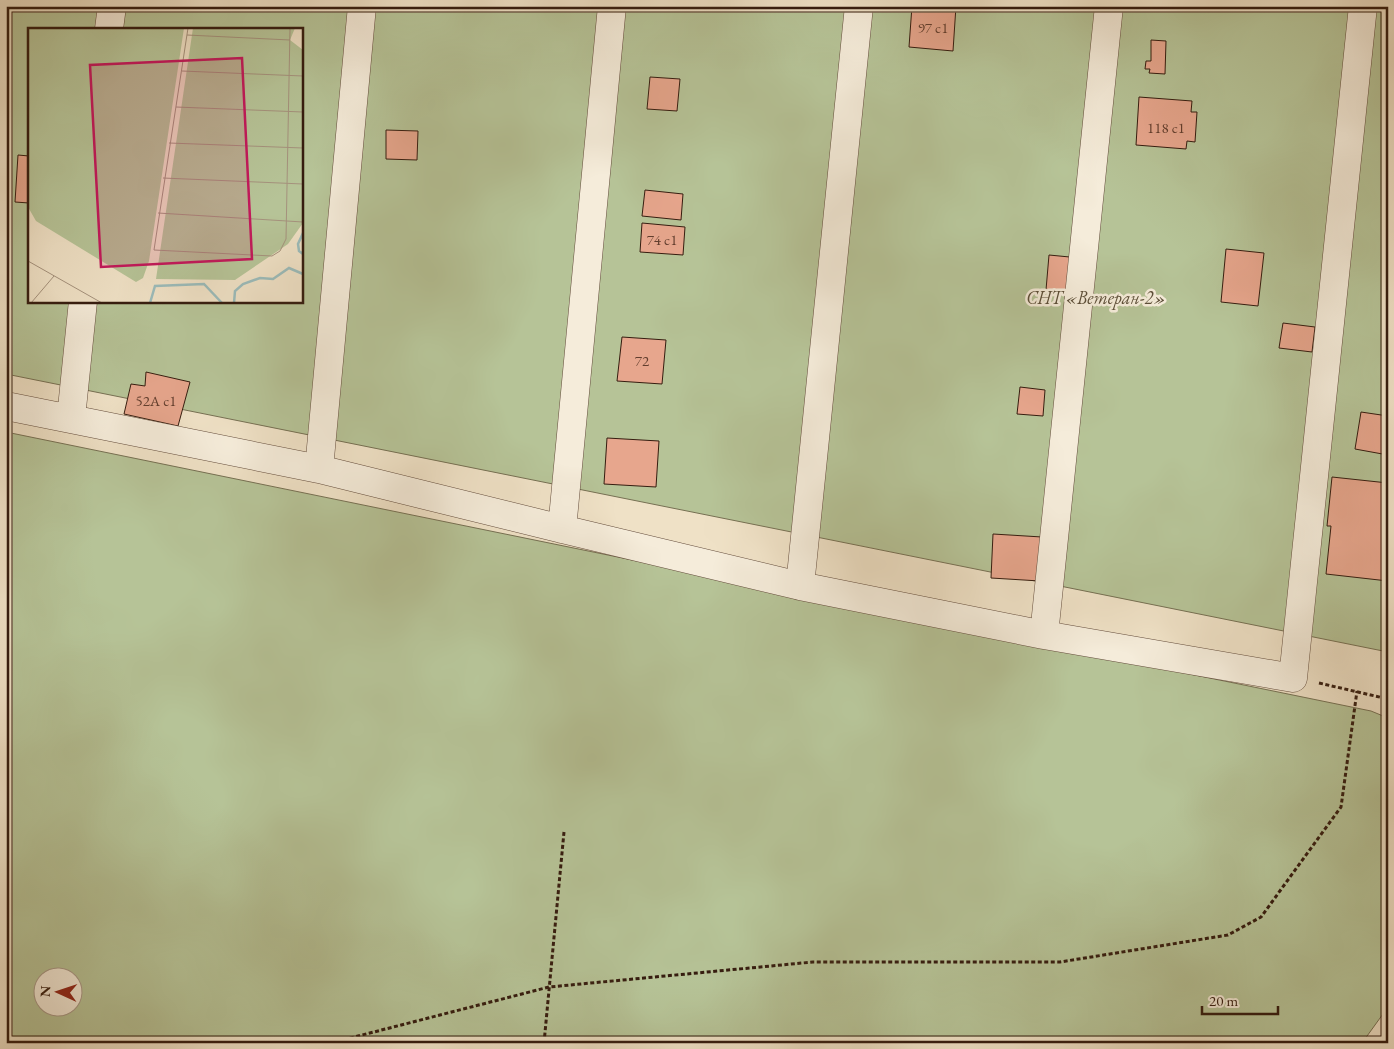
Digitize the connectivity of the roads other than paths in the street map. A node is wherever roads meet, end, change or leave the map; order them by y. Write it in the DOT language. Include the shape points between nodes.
graph roads {
  1 [pos="112,6"];
  2 [pos="362,6"];
  3 [pos="612,6"];
  4 [pos="859,6"];
  5 [pos="1109,6"];
  6 [pos="1362,6"];
  7 [pos="109,28"];
  8 [pos="83,302"];
  9 [pos="6,406"];
  10 [pos="71,418"];
  11 [pos="319,469"];
  12 [pos="562,530"];
  13 [pos="800,586"];
  14 [pos="1044,634"];
  1 -- 7 [label="street"];
  2 -- 11 [label="street"];
  3 -- 12 [label="street"];
  4 -- 13 [label="street"];
  5 -- 14 [label="street"];
  6 -- 14 [label="street" via="1294,678"];
  8 -- 10 [label="street"];
  9 -- 10 [label="street"];
  10 -- 11 [label="street"];
  11 -- 12 [label="street"];
  12 -- 13 [label="street"];
  13 -- 14 [label="street"];
}
